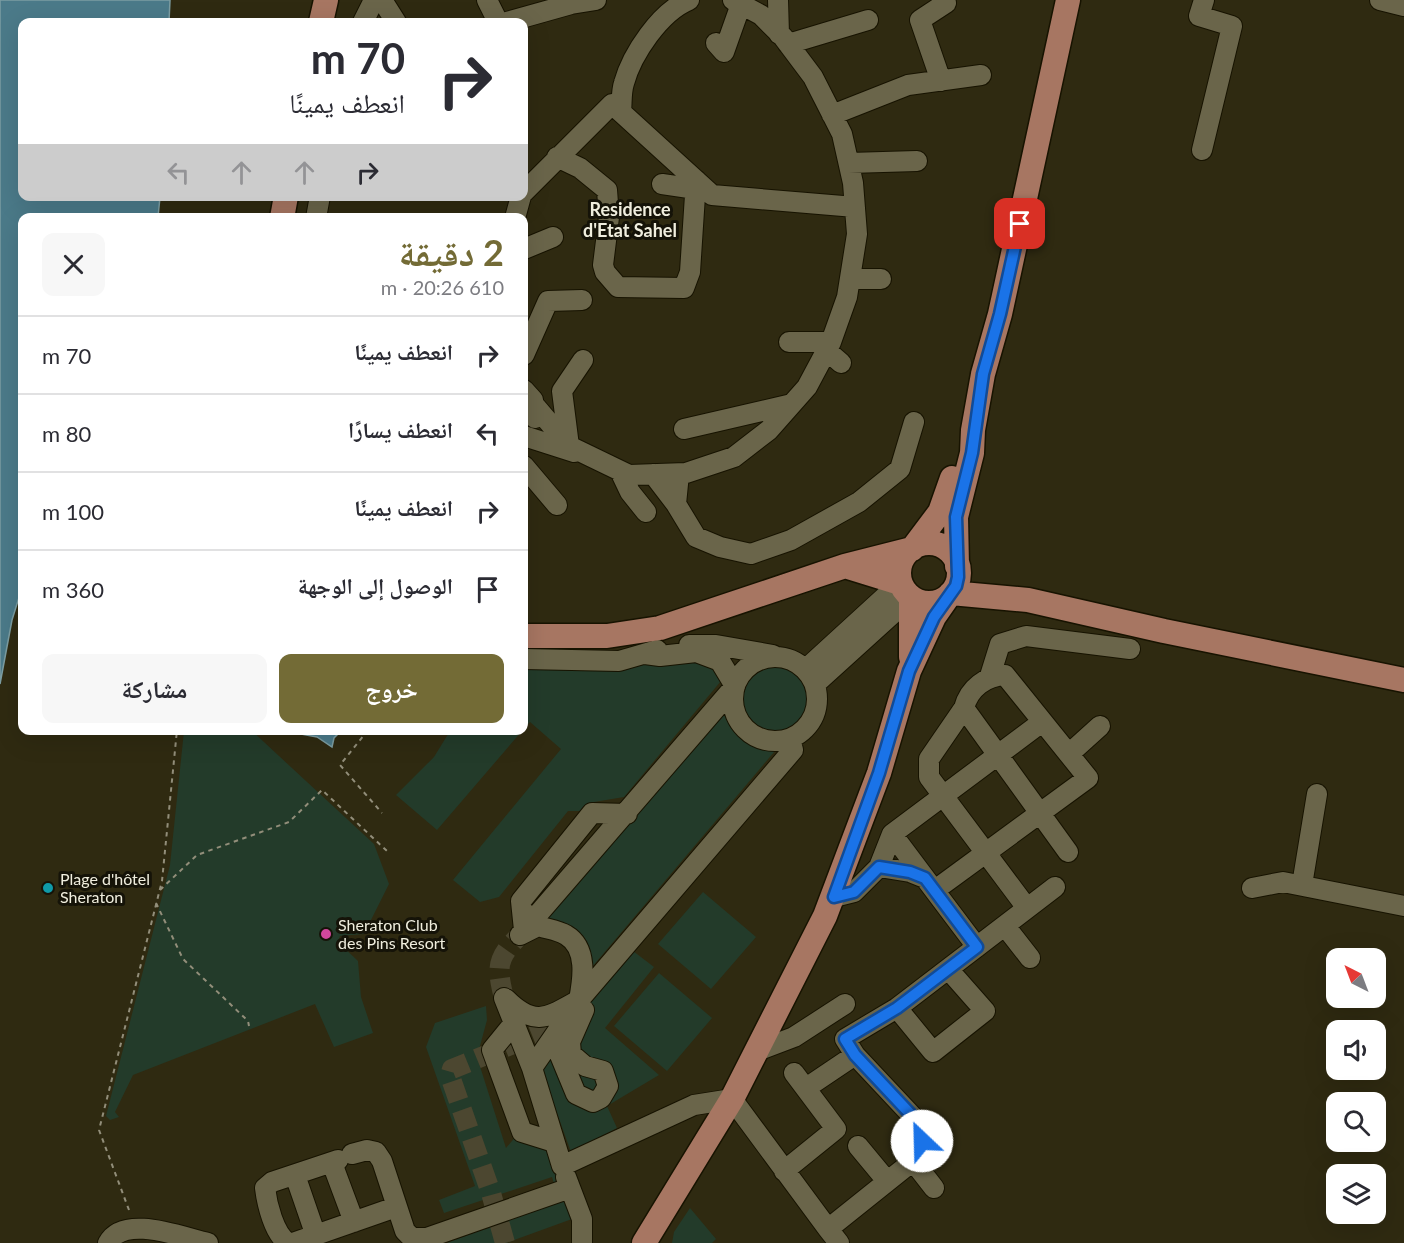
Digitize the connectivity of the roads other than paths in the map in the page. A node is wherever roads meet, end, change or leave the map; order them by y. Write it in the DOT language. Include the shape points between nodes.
graph roads {
  1 [pos="326,0"];
  2 [pos="374,0"];
  3 [pos="382,0"];
  4 [pos="487,0"];
  5 [pos="596,0"];
  6 [pos="689,0"];
  7 [pos="777,0"];
  8 [pos="1068,0"];
  9 [pos="1204,0"];
  10 [pos="1380,0"];
  11 [pos="737,2"];
  12 [pos="564,3"];
  13 [pos="946,3"];
  14 [pos="1404,6"];
  15 [pos="535,14"];
  16 [pos="322,18"];
  17 [pos="365,18"];
  18 [pos="393,18"];
  19 [pos="496,18"];
  20 [pos="521,18"];
  21 [pos="868,20"];
  22 [pos="528,25"];
  23 [pos="784,39"];
  24 [pos="716,43"];
  25 [pos="981,75"];
  26 [pos="941,81"];
  27 [pos="621,112"];
  28 [pos="832,115"];
  29 [pos="1202,150"];
  30 [pos="557,157"];
  31 [pos="916,161"];
  32 [pos="849,163"];
  33 [pos="662,184"];
  34 [pos="696,184"];
  35 [pos="528,188"];
  36 [pos="855,207"];
  37 [pos="553,237"];
  38 [pos="528,247"];
  39 [pos="850,279"];
  40 [pos="880,279"];
  41 [pos="582,300"];
  42 [pos="789,342"];
  43 [pos="528,346"];
  44 [pos="828,346"];
  45 [pos="583,360"];
  46 [pos="842,363"];
  47 [pos="528,392"];
  48 [pos="792,404"];
  49 [pos="914,422"];
  50 [pos="528,428"];
  51 [pos="684,429"];
  52 [pos="973,430"];
  53 [pos="528,437"];
  54 [pos="569,446"];
  55 [pos="588,456"];
  56 [pos="528,471"];
  57 [pos="620,471"];
  58 [pos="653,474"];
  59 [pos="680,474"];
  60 [pos="676,504"];
  61 [pos="557,505"];
  62 [pos="646,512"];
  63 [pos="912,548"];
  64 [pos="845,566"];
  65 [pos="958,567"];
  66 [pos="906,590"];
  67 [pos="950,593"];
  68 [pos="528,636"];
  69 [pos="1130,649"];
  70 [pos="645,654"];
  71 [pos="780,657"];
  72 [pos="528,659"];
  73 [pos="1404,666"];
  74 [pos="909,671"];
  75 [pos="990,676"];
  76 [pos="811,677"];
  77 [pos="1404,680"];
  78 [pos="735,686"];
  79 [pos="964,708"];
  80 [pos="1042,722"];
  81 [pos="1100,726"];
  82 [pos="790,739"];
  83 [pos="1070,754"];
  84 [pos="999,755"];
  85 [pos="1317,794"];
  86 [pos="944,798"];
  87 [pos="1041,813"];
  88 [pos="627,814"];
  89 [pos="892,834"];
  90 [pos="1068,852"];
  91 [pos="986,853"];
  92 [pos="879,867"];
  93 [pos="930,884"];
  94 [pos="1302,885"];
  95 [pos="1055,887"];
  96 [pos="1252,888"];
  97 [pos="834,897"];
  98 [pos="1404,906"];
  99 [pos="1028,909"];
  100 [pos="1005,926"];
  101 [pos="522,932"];
  102 [pos="977,947"];
  103 [pos="1030,958"];
  104 [pos="948,969"];
  105 [pos="583,996"];
  106 [pos="845,1004"];
  107 [pos="897,1008"];
  108 [pos="514,1023"];
  109 [pos="557,1048"];
  110 [pos="757,1051"];
  111 [pos="855,1055"];
  112 [pos="532,1068"];
  113 [pos="732,1099"];
  114 [pos="554,1142"];
  115 [pos="858,1146"];
  116 [pos="341,1159"];
  117 [pos="913,1161"];
  118 [pos="562,1166"];
  119 [pos="784,1171"];
  120 [pos="295,1175"];
  121 [pos="887,1181"];
  122 [pos="570,1188"];
  123 [pos="934,1188"];
  124 [pos="396,1207"];
  125 [pos="354,1222"];
  126 [pos="316,1236"];
  127 [pos="834,1236"];
  128 [pos="108,1243"];
  129 [pos="208,1243"];
  130 [pos="288,1243"];
  131 [pos="293,1243"];
  132 [pos="582,1243"];
  133 [pos="645,1243"];
  1 -- 16 [label="main road"];
  2 -- 17 [label="street"];
  3 -- 18 [label="street"];
  4 -- 19 [label="street"];
  5 -- 12 [label="street"];
  6 -- 27 [label="street" via="651,30 624,83"];
  7 -- 23 [label="street"];
  8 -- 52 [label="main road"];
  9 -- 29 [label="street" via="1199,16 1232,26"];
  10 -- 14 [label="street"];
  11 -- 23 [label="street" via="761,15"];
  11 -- 24 [label="street" via="724,52"];
  12 -- 15 [label="street"];
  13 -- 26 [label="street" via="920,20"];
  15 -- 20 [label="street"];
  15 -- 22 [label="street"];
  21 -- 23 [label="street"];
  23 -- 28 [label="street" via="813,77"];
  25 -- 26 [label="street"];
  26 -- 28 [label="street" via="908,86"];
  27 -- 30 [label="street" via="612,104"];
  27 -- 34 [label="street"];
  28 -- 32 [label="street" via="842,134"];
  30 -- 34 [label="street" via="580,168 607,190 609,218 603,265 618,287 684,288 690,272"];
  30 -- 35 [label="street"];
  31 -- 32 [label="street"];
  32 -- 36 [label="street"];
  33 -- 34 [label="street"];
  34 -- 36 [label="street" via="712,195"];
  36 -- 39 [label="street" via="857,234"];
  37 -- 38 [label="street"];
  39 -- 40 [label="street"];
  39 -- 44 [label="street"];
  41 -- 43 [label="street" via="548,301"];
  42 -- 44 [label="street"];
  44 -- 46 [label="street"];
  44 -- 48 [label="street" via="807,387"];
  45 -- 54 [label="street" via="562,391"];
  47 -- 50 [label="street" via="534,422"];
  47 -- 54 [label="street"];
  48 -- 51 [label="street"];
  48 -- 59 [label="street" via="769,430 734,457"];
  49 -- 60 [label="street" via="900,469 859,502 791,540 751,554 696,537"];
  52 -- 63 [label="main road" via="940,512"];
  52 -- 65 [label="main road" via="972,453 956,517"];
  53 -- 55 [label="street"];
  54 -- 55 [label="street"];
  55 -- 57 [label="street"];
  56 -- 61 [label="street"];
  57 -- 58 [label="street" via="629,475"];
  57 -- 62 [label="street"];
  58 -- 59 [label="street"];
  58 -- 60 [label="street"];
  59 -- 60 [label="street"];
  63 -- 64 [label="main road"];
  63 -- 65 [label="main road" via="931,543 940,546"];
  63 -- 66 [label="main road" via="901,563"];
  64 -- 66 [label="main road"];
  64 -- 68 [label="main road" via="660,628 607,636"];
  65 -- 67 [label="main road" via="956,586"];
  65 -- 73 [label="main road" via="990,584"];
  66 -- 67 [label="main road" via="918,601 935,602"];
  66 -- 74 [label="main road" via="913,634"];
  66 -- 76 [label="street"];
  67 -- 74 [label="main road"];
  67 -- 77 [label="main road" via="1028,600"];
  69 -- 75 [label="street" via="1026,636 1000,644"];
  70 -- 71 [label="street" via="664,648 716,645"];
  70 -- 72 [label="street" via="619,661"];
  70 -- 78 [label="street" via="660,657 696,652 720,661"];
  71 -- 76 [label="street" via="789,659"];
  71 -- 78 [label="street" via="752,664 741,673"];
  74 -- 97 [label="main road" via="879,773"];
  75 -- 79 [label="street" via="967,695"];
  75 -- 80 [label="street" via="1005,675"];
  76 -- 82 [label="street" via="816,710 811,723"];
  78 -- 82 [label="street" via="735,713 751,735 764,741"];
  78 -- 88 [label="street"];
  79 -- 84 [label="street"];
  79 -- 86 [label="street" via="929,759 928,777"];
  80 -- 83 [label="street"];
  80 -- 84 [label="street"];
  81 -- 83 [label="street"];
  82 -- 105 [label="street" via="793,750"];
  83 -- 87 [label="street" via="1093,785"];
  84 -- 86 [label="street"];
  84 -- 87 [label="street"];
  85 -- 94 [label="street"];
  86 -- 89 [label="street"];
  86 -- 91 [label="street"];
  87 -- 90 [label="street"];
  87 -- 91 [label="street"];
  88 -- 101 [label="street"];
  88 -- 101 [label="street" via="592,813 521,901"];
  89 -- 92 [label="street"];
  89 -- 93 [label="street"];
  91 -- 93 [label="street"];
  91 -- 99 [label="street"];
  92 -- 93 [label="street" via="910,872"];
  92 -- 97 [label="street" via="854,892"];
  93 -- 102 [label="street"];
  94 -- 96 [label="street" via="1283,882"];
  94 -- 98 [label="street"];
  95 -- 99 [label="street"];
  97 -- 110 [label="main road"];
  99 -- 100 [label="street"];
  100 -- 102 [label="street"];
  100 -- 103 [label="street"];
  101 -- 105 [label="street" via="538,926 567,935 579,952 584,972"];
  102 -- 104 [label="street"];
  104 -- 107 [label="street"];
  104 -- 107 [label="street" via="985,1011 933,1052"];
  105 -- 108 [label="street" via="546,1018 520,1013 504,998"];
  105 -- 109 [label="street" via="589,1002 570,1042 572,1054 585,1066 603,1071 608,1086 601,1098 593,1102 576,1094"];
  105 -- 112 [label="street"];
  106 -- 110 [label="street" via="794,1036"];
  107 -- 111 [label="street" via="845,1039"];
  108 -- 112 [label="street"];
  108 -- 114 [label="street" via="492,1050 522,1132"];
  110 -- 113 [label="main road"];
  111 -- 117 [label="street" via="915,1119 922,1141"];
  111 -- 119 [label="street" via="800,1080 836,1129"];
  112 -- 114 [label="street"];
  113 -- 118 [label="street" via="694,1105"];
  113 -- 119 [label="street"];
  113 -- 133 [label="main road"];
  114 -- 118 [label="street"];
  115 -- 121 [label="street"];
  116 -- 120 [label="street"];
  116 -- 124 [label="street" via="367,1150 376,1152"];
  116 -- 125 [label="street"];
  117 -- 121 [label="street"];
  117 -- 123 [label="street"];
  118 -- 122 [label="street"];
  119 -- 127 [label="street"];
  120 -- 126 [label="street"];
  120 -- 130 [label="street" via="265,1188 277,1229"];
  121 -- 127 [label="street"];
  122 -- 124 [label="street" via="427,1238 412,1238 405,1231"];
  122 -- 132 [label="street" via="582,1219"];
  124 -- 125 [label="street"];
  125 -- 126 [label="street"];
  126 -- 131 [label="street"];
  128 -- 129 [label="street" via="118,1231 132,1227"];
}
